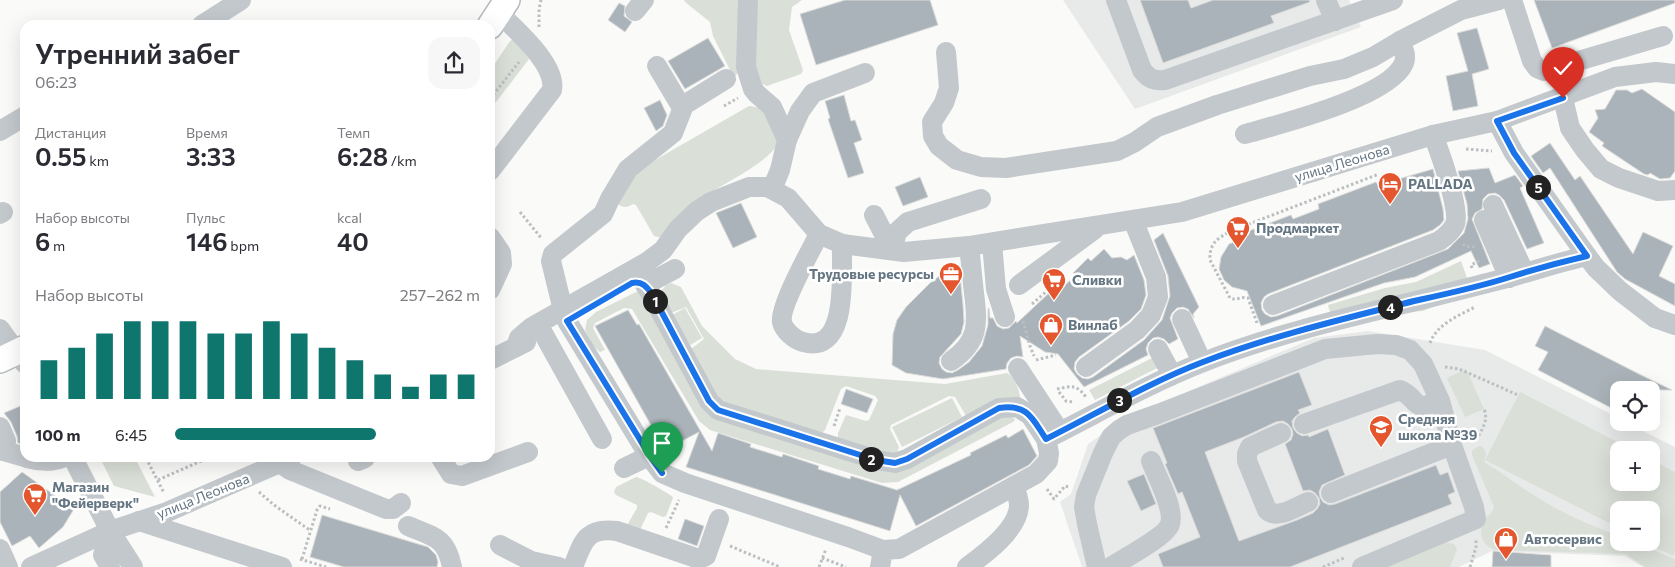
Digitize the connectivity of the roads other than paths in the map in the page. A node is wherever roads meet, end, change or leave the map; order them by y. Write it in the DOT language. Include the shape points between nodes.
graph roads {
  1 [pos="240,0"];
  2 [pos="748,0"];
  3 [pos="1116,0"];
  4 [pos="1326,0"];
  5 [pos="1394,0"];
  6 [pos="1498,0"];
  7 [pos="1512,0"];
  8 [pos="499,13"];
  9 [pos="210,20"];
  10 [pos="1335,22"];
  11 [pos="1663,36"];
  12 [pos="1400,40"];
  13 [pos="946,52"];
  14 [pos="657,66"];
  15 [pos="865,73"];
  16 [pos="1675,74"];
  17 [pos="726,79"];
  18 [pos="1563,98"];
  19 [pos="682,108"];
  20 [pos="20,119"];
  21 [pos="1497,121"];
  22 [pos="0,130"];
  23 [pos="1245,134"];
  24 [pos="787,140"];
  25 [pos="1436,143"];
  26 [pos="495,164"];
  27 [pos="772,189"];
  28 [pos="1675,190"];
  29 [pos="981,199"];
  30 [pos="1488,212"];
  31 [pos="874,215"];
  32 [pos="1133,220"];
  33 [pos="1099,226"];
  34 [pos="819,234"];
  35 [pos="495,244"];
  36 [pos="842,244"];
  37 [pos="986,244"];
  38 [pos="892,250"];
  39 [pos="1587,256"];
  40 [pos="675,269"];
  41 [pos="1516,275"];
  42 [pos="495,279"];
  43 [pos="645,285"];
  44 [pos="1020,285"];
  45 [pos="1272,306"];
  46 [pos="565,315"];
  47 [pos="998,317"];
  48 [pos="1182,319"];
  49 [pos="1675,325"];
  50 [pos="0,328"];
  51 [pos="543,333"];
  52 [pos="516,348"];
  53 [pos="1158,349"];
  54 [pos="17,356"];
  55 [pos="495,358"];
  56 [pos="951,361"];
  57 [pos="1202,362"];
  58 [pos="1027,364"];
  59 [pos="1086,367"];
  60 [pos="1172,375"];
  61 [pos="1440,401"];
  62 [pos="1304,424"];
  63 [pos="1281,433"];
  64 [pos="1053,435"];
  65 [pos="2,439"];
  66 [pos="602,439"];
  67 [pos="1452,445"];
  68 [pos="20,452"];
  69 [pos="528,452"];
  70 [pos="650,456"];
  71 [pos="75,462"];
  72 [pos="281,462"];
  73 [pos="286,462"];
  74 [pos="443,462"];
  75 [pos="1151,462"];
  76 [pos="624,468"];
  77 [pos="1014,486"];
  78 [pos="1331,493"];
  79 [pos="1308,502"];
  80 [pos="401,503"];
  81 [pos="719,519"];
  82 [pos="140,521"];
  83 [pos="408,526"];
  84 [pos="110,531"];
  85 [pos="500,545"];
  86 [pos="0,549"];
  87 [pos="881,558"];
  88 [pos="8,567"];
  89 [pos="30,567"];
  90 [pos="110,567"];
  91 [pos="133,567"];
  92 [pos="282,567"];
  93 [pos="452,567"];
  94 [pos="559,567"];
  95 [pos="573,567"];
  96 [pos="967,567"];
  97 [pos="1097,567"];
  98 [pos="1111,567"];
  99 [pos="1362,567"];
  1 -- 9 [label="street"];
  2 -- 24 [label="street" via="746,67 753,89 772,107"];
  3 -- 10 [label="street" via="1142,70 1148,78 1157,81"];
  4 -- 10 [label="street"];
  5 -- 10 [label="street"];
  6 -- 12 [label="street" via="1461,10"];
  7 -- 11 [label="street" via="1532,61 1544,71"];
  8 -- 26 [label="street" via="539,54 554,84"];
  12 -- 13 [label="street" via="1373,57 1344,69 1310,76 1157,127 1117,151 1006,168 957,160 939,146 933,136 932,122 949,88"];
  12 -- 23 [label="street" via="1403,64 1393,76 1368,92 1350,102"];
  14 -- 19 [label="street"];
  15 -- 24 [label="street" via="813,93 800,111"];
  16 -- 18 [label="street, улица Леонова" via="1656,72 1615,77"];
  17 -- 19 [label="street"];
  18 -- 21 [label="street, улица Леонова"];
  18 -- 28 [label="street" via="1570,128 1601,168 1619,178 1658,191"];
  19 -- 46 [label="street" via="673,133 628,169 602,214 553,254 551,261"];
  20 -- 22 [label="street"];
  21 -- 25 [label="street, улица Леонова"];
  21 -- 39 [label="street" via="1514,153"];
  24 -- 27 [label="street"];
  25 -- 32 [label="street, улица Леонова" via="1182,212"];
  25 -- 45 [label="street" via="1457,215 1455,224 1445,236"];
  27 -- 34 [label="street" via="788,198"];
  27 -- 46 [label="street" via="749,187 712,202 686,221 663,250"];
  29 -- 38 [label="street" via="908,222 897,232"];
  30 -- 41 [label="street"];
  31 -- 38 [label="street"];
  32 -- 33 [label="street, улица Леонова"];
  32 -- 59 [label="street" via="1156,277 1158,297 1151,315 1137,330"];
  33 -- 37 [label="street, улица Леонова"];
  33 -- 44 [label="street"];
  34 -- 36 [label="street, улица Леонова"];
  34 -- 36 [label="street" via="784,308 782,322 790,335 803,342 826,340 835,329 840,309"];
  35 -- 42 [label="street" via="501,253 502,264"];
  36 -- 38 [label="street, улица Леонова"];
  37 -- 38 [label="street, улица Леонова" via="918,251"];
  37 -- 47 [label="street" via="985,294"];
  37 -- 56 [label="street" via="972,340"];
  39 -- 41 [label="street"];
  39 -- 49 [label="street" via="1620,291 1655,318"];
  40 -- 43 [label="street"];
  41 -- 57 [label="street" via="1273,338"];
  43 -- 46 [label="street" via="632,283"];
  43 -- 64 [label="street" via="709,401 718,410 876,460 895,463 999,408 1017,407"];
  46 -- 51 [label="street"];
  46 -- 52 [label="street" via="525,333 519,338"];
  46 -- 70 [label="street"];
  48 -- 57 [label="street"];
  50 -- 54 [label="street"];
  51 -- 52 [label="street"];
  51 -- 66 [label="street"];
  52 -- 55 [label="street"];
  53 -- 60 [label="street"];
  57 -- 60 [label="street"];
  58 -- 64 [label="street"];
  60 -- 64 [label="street"];
  61 -- 62 [label="street" via="1426,406 1416,404 1400,390"];
  61 -- 67 [label="street"];
  61 -- 97 [label="street" via="1424,364 1410,350 1377,344 1326,349 1127,425 1111,437 1086,495 1084,507"];
  63 -- 79 [label="street" via="1250,447 1247,454 1266,510 1277,515"];
  64 -- 77 [label="street" via="1048,461 1036,474"];
  65 -- 68 [label="street"];
  67 -- 78 [label="street"];
  67 -- 99 [label="street" via="1476,519"];
  69 -- 74 [label="street" via="462,476 450,474"];
  70 -- 76 [label="street"];
  70 -- 87 [label="street" via="662,473 848,537"];
  71 -- 84 [label="street"];
  72 -- 82 [label="street, улица Леонова" via="168,512"];
  73 -- 80 [label="street" via="290,470 386,510"];
  75 -- 98 [label="street" via="1168,502 1171,523 1160,536"];
  77 -- 87 [label="street"];
  77 -- 96 [label="street" via="1020,503 1005,535"];
  81 -- 95 [label="street" via="706,556 699,559 617,531 596,531 588,536"];
  82 -- 84 [label="street, улица Леонова"];
  82 -- 92 [label="street"];
  83 -- 93 [label="street" via="443,543 448,549"];
  84 -- 89 [label="street, улица Леонова"];
  84 -- 90 [label="street" via="103,555"];
  84 -- 91 [label="street"];
  85 -- 94 [label="street" via="530,561"];
  86 -- 88 [label="street"];
}
